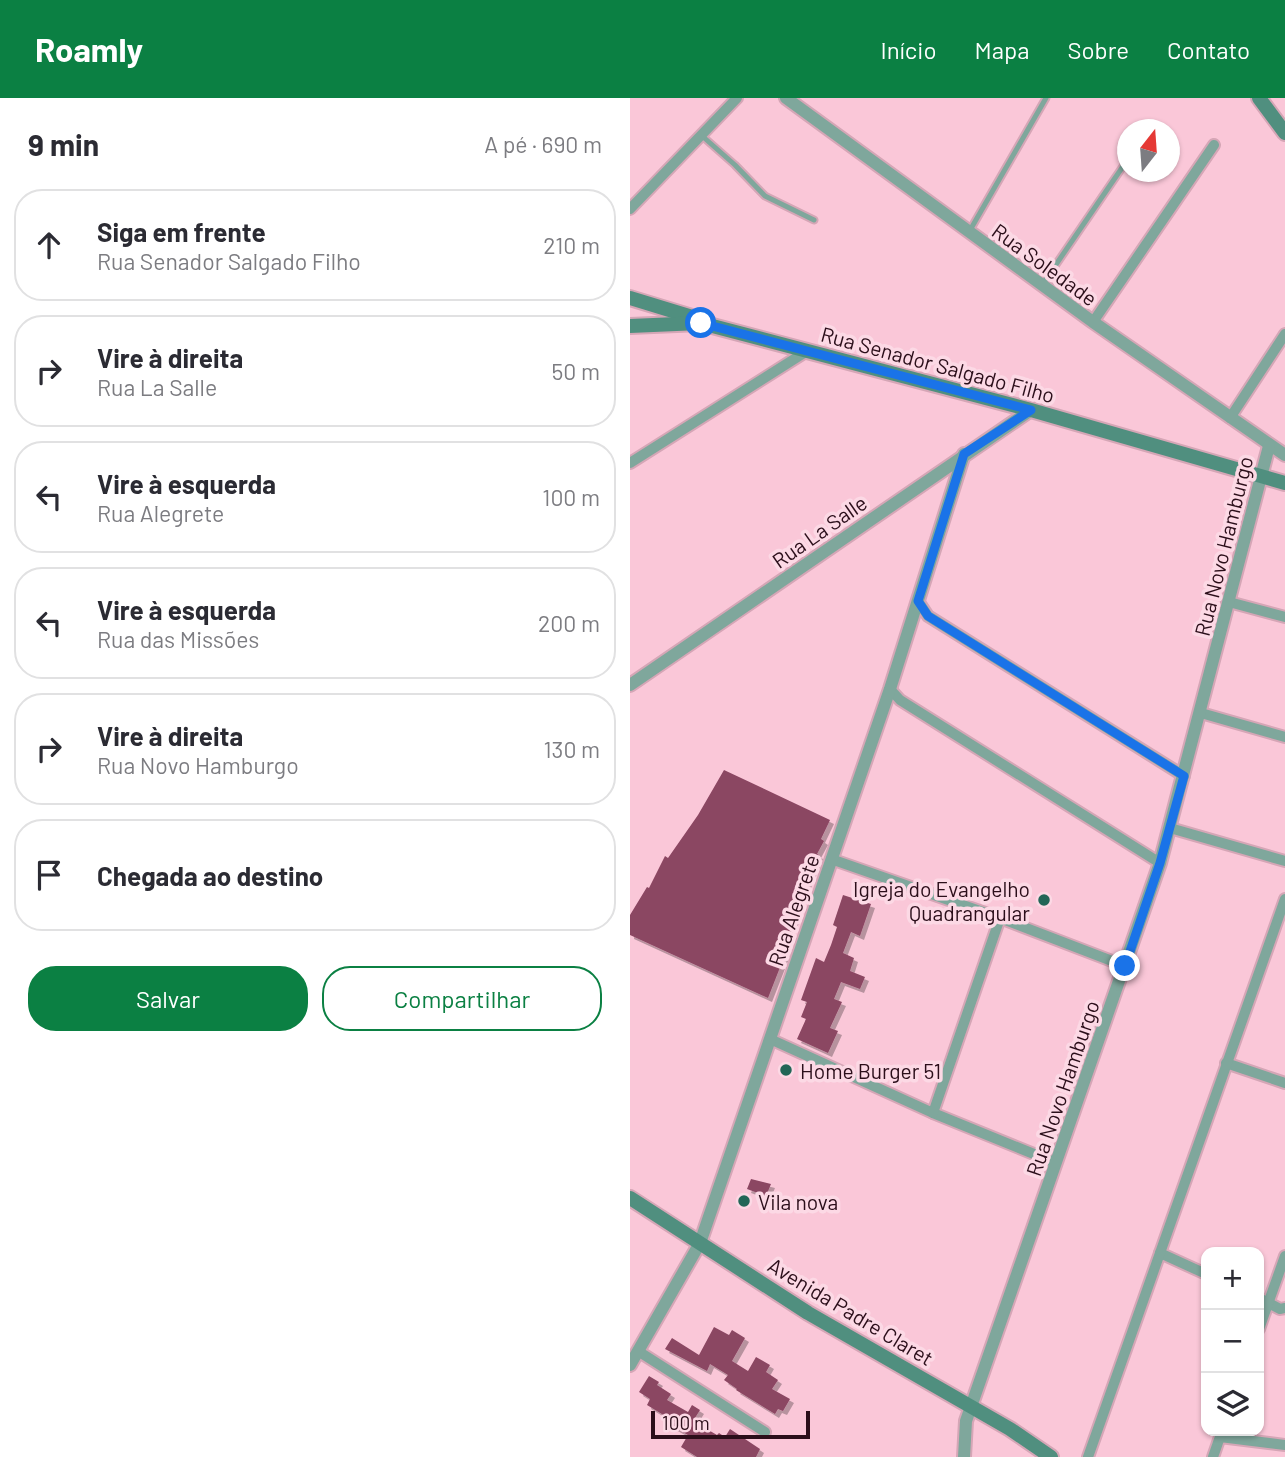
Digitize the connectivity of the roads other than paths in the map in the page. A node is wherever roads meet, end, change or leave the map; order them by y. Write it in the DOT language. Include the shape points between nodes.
graph roads {
  1 [pos="737,98"];
  2 [pos="786,98"];
  3 [pos="1046,98"];
  4 [pos="1259,98"];
  5 [pos="1285,133"];
  6 [pos="701,135"];
  7 [pos="1214,145"];
  8 [pos="1117,175"];
  9 [pos="630,209"];
  10 [pos="814,220"];
  11 [pos="969,232"];
  12 [pos="1042,285"];
  13 [pos="630,298"];
  14 [pos="663,309"];
  15 [pos="1093,322"];
  16 [pos="701,323"];
  17 [pos="661,325"];
  18 [pos="630,326"];
  19 [pos="1285,334"];
  20 [pos="807,351"];
  21 [pos="1031,410"];
  22 [pos="1230,418"];
  23 [pos="1269,446"];
  24 [pos="964,454"];
  25 [pos="1285,455"];
  26 [pos="630,463"];
  27 [pos="1261,476"];
  28 [pos="1285,483"];
  29 [pos="918,601"];
  30 [pos="1229,602"];
  31 [pos="1285,617"];
  32 [pos="630,685"];
  33 [pos="890,689"];
  34 [pos="1201,713"];
  35 [pos="1285,737"];
  36 [pos="1184,776"];
  37 [pos="1170,828"];
  38 [pos="831,859"];
  39 [pos="1285,861"];
  40 [pos="1160,863"];
  41 [pos="1285,899"];
  42 [pos="1000,918"];
  43 [pos="1125,966"];
  44 [pos="770,1039"];
  45 [pos="1226,1063"];
  46 [pos="1285,1083"];
  47 [pos="933,1112"];
  48 [pos="1056,1163"];
  49 [pos="630,1198"];
  50 [pos="700,1243"];
  51 [pos="1160,1253"];
  52 [pos="1285,1256"];
  53 [pos="1201,1272"];
  54 [pos="1264,1300"];
  55 [pos="1285,1308"];
  56 [pos="638,1351"];
  57 [pos="630,1365"];
  58 [pos="972,1408"];
  59 [pos="765,1432"];
  60 [pos="1220,1436"];
  61 [pos="1233,1436"];
  62 [pos="1285,1445"];
  63 [pos="964,1457"];
  64 [pos="1051,1457"];
  65 [pos="1088,1457"];
  66 [pos="1213,1457"];
  1 -- 6 [label="street"];
  2 -- 11 [label="street, Rua Soledade"];
  3 -- 11 [label="lane"];
  4 -- 5 [label="main road"];
  6 -- 9 [label="street"];
  6 -- 10 [label="lane" via="765,197"];
  7 -- 15 [label="street"];
  8 -- 12 [label="lane"];
  11 -- 12 [label="street, Rua Soledade"];
  12 -- 15 [label="street, Rua Soledade"];
  13 -- 14 [label="main road, Rua Senador Salgado Filho"];
  14 -- 16 [label="main road, Rua Senador Salgado Filho"];
  14 -- 17 [label="main road"];
  15 -- 22 [label="street, Rua Soledade"];
  16 -- 17 [label="main road, Rua Senador Salgado Filho"];
  16 -- 20 [label="main road, Rua Senador Salgado Filho"];
  17 -- 18 [label="main road, Rua Senador Salgado Filho"];
  19 -- 22 [label="street"];
  20 -- 21 [label="main road, Rua Senador Salgado Filho"];
  20 -- 26 [label="street"];
  21 -- 24 [label="street, Rua La Salle"];
  21 -- 27 [label="main road, Rua Senador Salgado Filho"];
  22 -- 23 [label="street, Rua Soledade"];
  23 -- 25 [label="street, Rua Soledade"];
  23 -- 27 [label="street, Rua Novo Hamburgo"];
  24 -- 29 [label="street, Rua Alegrete"];
  24 -- 32 [label="street, Rua La Salle"];
  27 -- 28 [label="main road, Rua Senador Salgado Filho"];
  27 -- 30 [label="street, Rua Novo Hamburgo"];
  29 -- 33 [label="street, Rua Alegrete"];
  29 -- 36 [label="street" via="928,616"];
  30 -- 31 [label="street"];
  30 -- 34 [label="street, Rua Novo Hamburgo"];
  33 -- 38 [label="street, Rua Alegrete"];
  33 -- 40 [label="street" via="900,700"];
  34 -- 35 [label="street"];
  34 -- 36 [label="street, Rua Novo Hamburgo"];
  36 -- 37 [label="street, Rua Novo Hamburgo"];
  37 -- 39 [label="street"];
  37 -- 40 [label="street, Rua Novo Hamburgo"];
  38 -- 42 [label="street"];
  38 -- 44 [label="street, Rua Alegrete"];
  40 -- 43 [label="street, Rua Novo Hamburgo"];
  41 -- 45 [label="street"];
  42 -- 43 [label="street"];
  42 -- 47 [label="street"];
  43 -- 48 [label="street, Rua Novo Hamburgo"];
  44 -- 47 [label="street"];
  44 -- 50 [label="street, Rua Alegrete"];
  45 -- 46 [label="street"];
  45 -- 51 [label="street"];
  47 -- 48 [label="street"];
  48 -- 58 [label="street, Rua Novo Hamburgo"];
  49 -- 50 [label="main road, Avenida Padre Claret"];
  50 -- 56 [label="street, Rua Alegrete"];
  50 -- 58 [label="main road, Avenida Padre Claret" via="808,1313"];
  51 -- 53 [label="street"];
  51 -- 65 [label="street"];
  52 -- 54 [label="street"];
  54 -- 55 [label="street"];
  56 -- 57 [label="street, Rua Alegrete"];
  56 -- 59 [label="street"];
  58 -- 63 [label="street, Rua Novo Hamburgo" via="966,1420"];
  58 -- 64 [label="main road, Avenida Padre Claret"];
  60 -- 66 [label="street"];
  61 -- 62 [label="street"];
}
